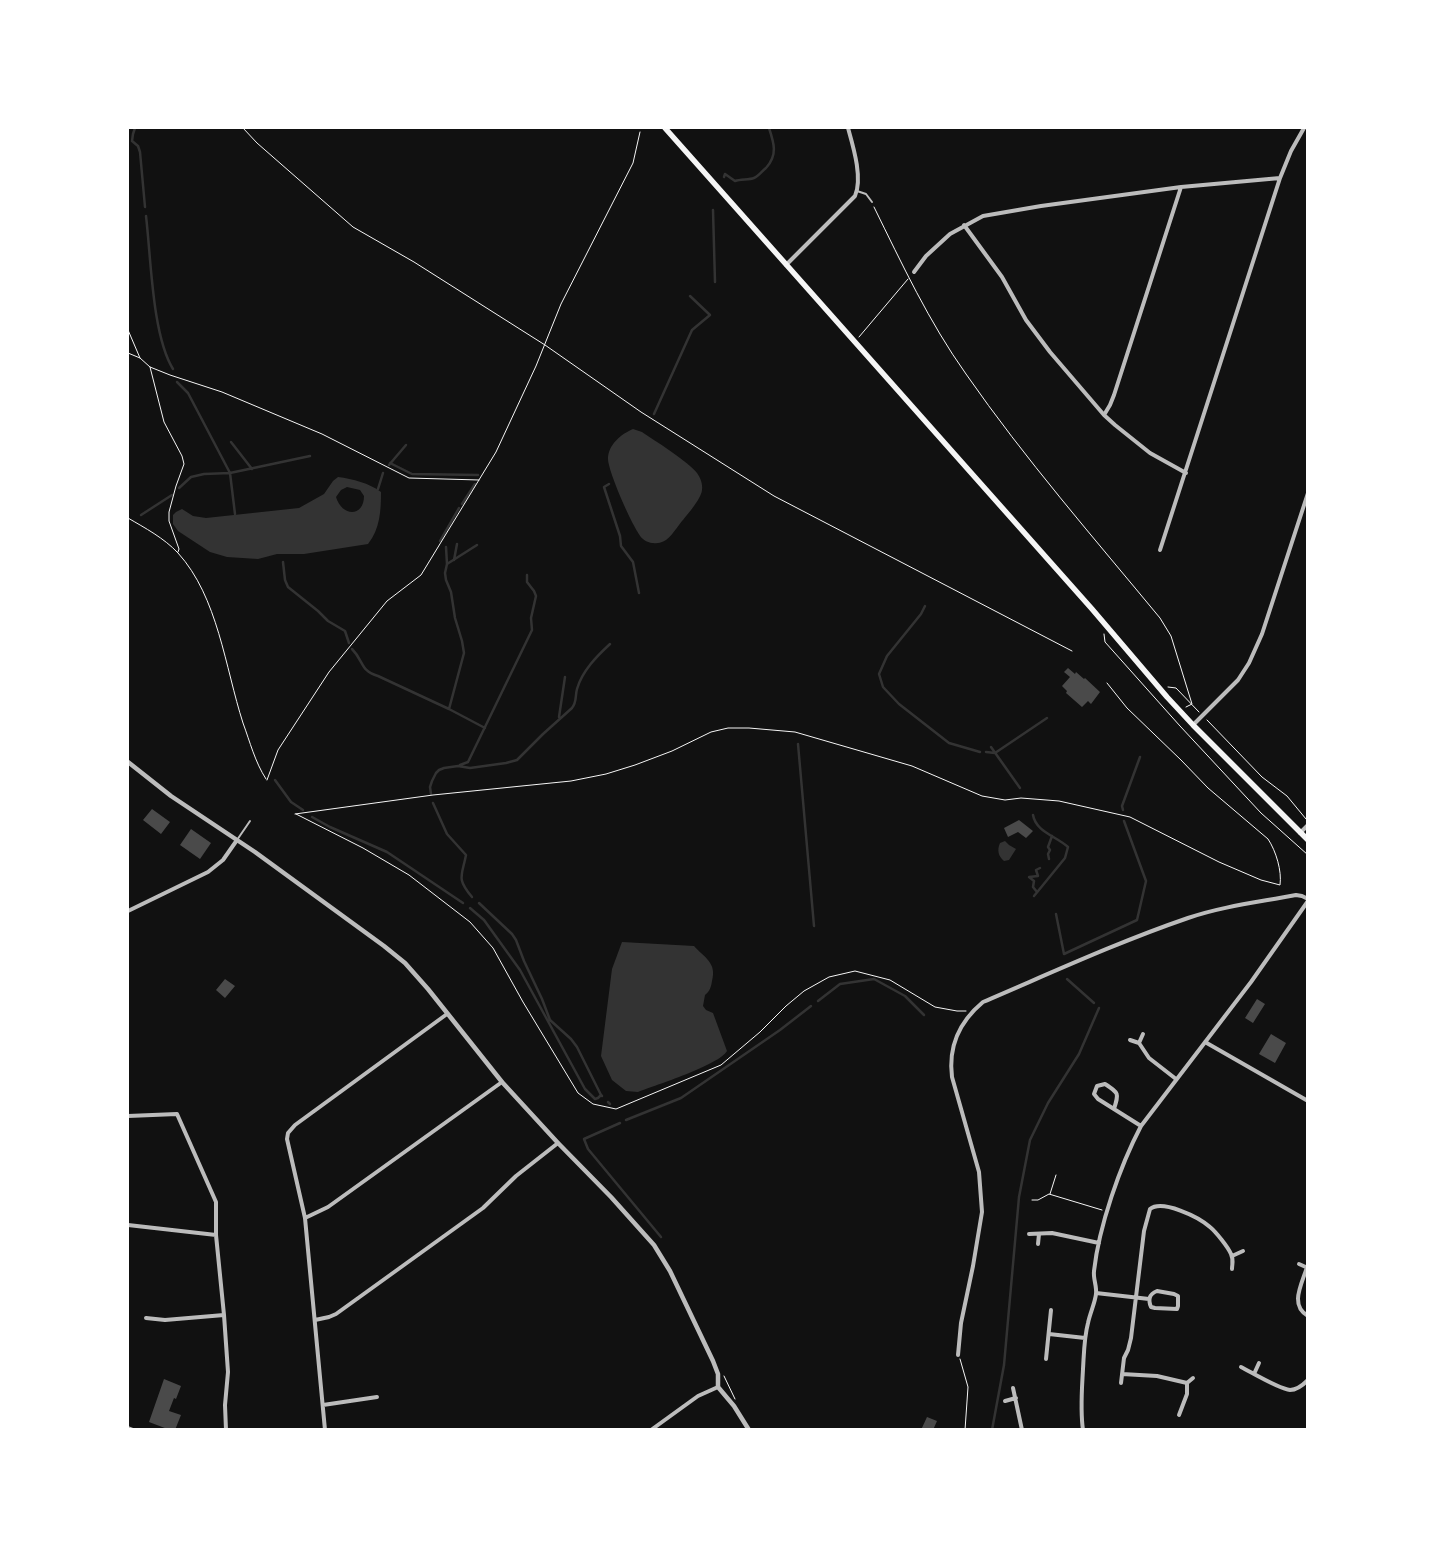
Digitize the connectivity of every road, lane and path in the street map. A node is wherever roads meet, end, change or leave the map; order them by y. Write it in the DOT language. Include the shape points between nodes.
graph roads {
  1 [pos="243,128"];
  2 [pos="665,128"];
  3 [pos="848,128"];
  4 [pos="1304,128"];
  5 [pos="640,132"];
  6 [pos="1280,178"];
  7 [pos="1181,187"];
  8 [pos="857,191"];
  9 [pos="872,202"];
  10 [pos="964,225"];
  11 [pos="786,265"];
  12 [pos="914,272"];
  13 [pos="909,279"];
  14 [pos="128,330"];
  15 [pos="854,342"];
  16 [pos="545,345"];
  17 [pos="128,353"];
  18 [pos="140,358"];
  19 [pos="150,366"];
  20 [pos="1104,414"];
  21 [pos="1186,473"];
  22 [pos="480,480"];
  23 [pos="1308,493"];
  24 [pos="128,518"];
  25 [pos="1160,550"];
  26 [pos="177,552"];
  27 [pos="1105,642"];
  28 [pos="1072,651"];
  29 [pos="1107,683"];
  30 [pos="1176,688"];
  31 [pos="1192,704"];
  32 [pos="1189,707"];
  33 [pos="1170,710"];
  34 [pos="1197,710"];
  35 [pos="1168,712"];
  36 [pos="1207,720"];
  37 [pos="1193,725"];
  38 [pos="128,762"];
  39 [pos="1308,820"];
  40 [pos="250,821"];
  41 [pos="1308,825"];
  42 [pos="1300,833"];
  43 [pos="237,840"];
  44 [pos="1308,840"];
  45 [pos="1308,855"];
  46 [pos="1308,900"];
  47 [pos="128,912"];
  48 [pos="972,1011"];
  49 [pos="448,1014"];
  50 [pos="1143,1034"];
  51 [pos="1130,1040"];
  52 [pos="1205,1042"];
  53 [pos="1139,1043"];
  54 [pos="1176,1079"];
  55 [pos="502,1082"];
  56 [pos="1308,1101"];
  57 [pos="1114,1109"];
  58 [pos="128,1116"];
  59 [pos="1141,1126"];
  60 [pos="558,1144"];
  61 [pos="1056,1175"];
  62 [pos="1050,1195"];
  63 [pos="1032,1200"];
  64 [pos="1108,1211"];
  65 [pos="305,1218"];
  66 [pos="128,1227"];
  67 [pos="1029,1234"];
  68 [pos="1039,1234"];
  69 [pos="216,1236"];
  70 [pos="1099,1243"];
  71 [pos="1038,1244"];
  72 [pos="1243,1251"];
  73 [pos="1232,1256"];
  74 [pos="1299,1264"];
  75 [pos="1307,1268"];
  76 [pos="1232,1270"];
  77 [pos="1096,1293"];
  78 [pos="1135,1298"];
  79 [pos="1149,1300"];
  80 [pos="1051,1310"];
  81 [pos="155,1312"];
  82 [pos="224,1315"];
  83 [pos="1308,1316"];
  84 [pos="146,1318"];
  85 [pos="153,1320"];
  86 [pos="315,1320"];
  87 [pos="1049,1334"];
  88 [pos="1085,1338"];
  89 [pos="958,1355"];
  90 [pos="1046,1359"];
  91 [pos="1259,1363"];
  92 [pos="1241,1367"];
  93 [pos="716,1368"];
  94 [pos="1122,1374"];
  95 [pos="1254,1374"];
  96 [pos="1193,1378"];
  97 [pos="1308,1380"];
  98 [pos="1121,1383"];
  99 [pos="1187,1383"];
  100 [pos="718,1387"];
  101 [pos="1014,1388"];
  102 [pos="376,1397"];
  103 [pos="1016,1398"];
  104 [pos="1005,1400"];
  105 [pos="323,1405"];
  106 [pos="734,1406"];
  107 [pos="1179,1415"];
  108 [pos="128,1428"];
  109 [pos="133,1430"];
  110 [pos="226,1430"];
  111 [pos="325,1430"];
  112 [pos="650,1430"];
  113 [pos="749,1430"];
  114 [pos="965,1430"];
  115 [pos="1022,1430"];
  116 [pos="1083,1430"];
  1 -- 16 [label="path" via="353,227"];
  2 -- 11 [label="main road"];
  3 -- 8 [label="street" via="855,156"];
  4 -- 6 [label="street"];
  5 -- 16 [label="path" via="633,163 561,304"];
  6 -- 7 [label="street"];
  6 -- 21 [label="street"];
  7 -- 10 [label="street" via="1050,204 983,216"];
  7 -- 20 [label="street" via="1114,395"];
  8 -- 9 [label="lane" via="866,194"];
  8 -- 11 [label="street" via="851,202"];
  9 -- 13 [label="path"];
  10 -- 12 [label="street" via="940,243"];
  10 -- 20 [label="street" via="1002,277 1026,320"];
  11 -- 15 [label="main road"];
  13 -- 15 [label="path"];
  13 -- 31 [label="path" via="965,373 1042,476 1160,618 1171,636"];
  14 -- 18 [label="path"];
  15 -- 37 [label="main road"];
  16 -- 22 [label="path" via="511,423"];
  16 -- 28 [label="path" via="641,412 774,496"];
  17 -- 18 [label="path"];
  18 -- 19 [label="path"];
  19 -- 22 [label="path" via="322,434 409,478"];
  19 -- 26 [label="path" via="164,422 184,464 169,512 179,549"];
  20 -- 21 [label="street" via="1150,452"];
  21 -- 25 [label="street"];
  22 -- 26 [label="path" via="421,576 387,602 329,672 278,750 266,780 255,760 221,640 201,586"];
  23 -- 37 [label="street" via="1262,634 1249,662 1238,680"];
  24 -- 26 [label="path"];
  27 -- 35 [label="path"];
  29 -- 48 [label="path" via="1127,708 1208,788 1268,839 1281,874 1280,885 1219,862 1130,817 1059,801 1005,800 982,796 912,766 790,731 728,728 711,732 635,765 554,784 441,794 295,814 409,875 470,922 493,948 578,1093 605,1108 616,1109 721,1065 804,991 829,977 855,971 890,980 935,1007"];
  30 -- 31 [label="path"];
  31 -- 32 [label="path"];
  31 -- 34 [label="path"];
  33 -- 35 [label="path"];
  35 -- 45 [label="path" via="1261,813"];
  36 -- 39 [label="path"];
  37 -- 42 [label="main road"];
  38 -- 43 [label="street" via="171,796"];
  40 -- 43 [label="lane"];
  41 -- 42 [label="street"];
  42 -- 44 [label="main road"];
  43 -- 47 [label="street" via="223,860 208,872"];
  43 -- 49 [label="street" via="394,953"];
  46 -- 48 [label="street" via="1296,895 1189,918 1068,965 983,1002"];
  46 -- 52 [label="street"];
  48 -- 89 [label="street" via="952,1047 950,1062 979,1172 982,1212 960,1323"];
  49 -- 55 [label="street"];
  49 -- 65 [label="street" via="294,1125 288,1133"];
  50 -- 53 [label="street"];
  51 -- 53 [label="street"];
  52 -- 54 [label="street"];
  52 -- 56 [label="street"];
  53 -- 54 [label="street" via="1149,1058"];
  54 -- 59 [label="street"];
  55 -- 60 [label="street"];
  55 -- 65 [label="street" via="328,1207"];
  57 -- 57 [label="street" via="1096,1096 1097,1086 1105,1084 1117,1092"];
  57 -- 59 [label="street"];
  58 -- 69 [label="street" via="177,1114 216,1202"];
  59 -- 64 [label="street" via="1116,1183"];
  60 -- 86 [label="street" via="516,1176 483,1208 342,1310"];
  60 -- 93 [label="street" via="611,1197 657,1250 683,1296"];
  61 -- 62 [label="path"];
  62 -- 63 [label="path"];
  62 -- 64 [label="path"];
  64 -- 70 [label="street"];
  65 -- 86 [label="street"];
  66 -- 69 [label="street"];
  67 -- 68 [label="street"];
  68 -- 70 [label="street"];
  68 -- 71 [label="street"];
  69 -- 82 [label="street"];
  70 -- 77 [label="street" via="1093,1276"];
  72 -- 73 [label="street"];
  73 -- 76 [label="street"];
  73 -- 78 [label="street" via="1211,1227 1189,1214 1156,1206 1150,1209 1144,1231"];
  74 -- 75 [label="street"];
  75 -- 83 [label="street" via="1297,1298 1298,1306"];
  77 -- 78 [label="street"];
  77 -- 88 [label="street"];
  78 -- 79 [label="street"];
  78 -- 94 [label="street" via="1131,1338"];
  79 -- 79 [label="street" via="1157,1291 1179,1298 1177,1310 1151,1307"];
  80 -- 87 [label="street"];
  81 -- 85 [label="street"];
  82 -- 85 [label="street"];
  82 -- 110 [label="street" via="228,1372"];
  84 -- 85 [label="street"];
  86 -- 105 [label="street"];
  87 -- 88 [label="street"];
  87 -- 90 [label="street"];
  88 -- 116 [label="street" via="1081,1402"];
  89 -- 114 [label="path" via="968,1387"];
  91 -- 95 [label="street"];
  92 -- 95 [label="street"];
  93 -- 100 [label="street"];
  93 -- 106 [label="path" via="723,1374 735,1397"];
  94 -- 98 [label="street"];
  94 -- 99 [label="street" via="1157,1376"];
  95 -- 97 [label="street" via="1289,1390"];
  96 -- 99 [label="street"];
  99 -- 107 [label="street" via="1187,1394"];
  100 -- 106 [label="street"];
  100 -- 112 [label="street" via="698,1396"];
  101 -- 103 [label="street"];
  102 -- 105 [label="street"];
  103 -- 104 [label="street"];
  103 -- 115 [label="street"];
  105 -- 111 [label="street"];
  106 -- 113 [label="street"];
  108 -- 109 [label="street"];
}
